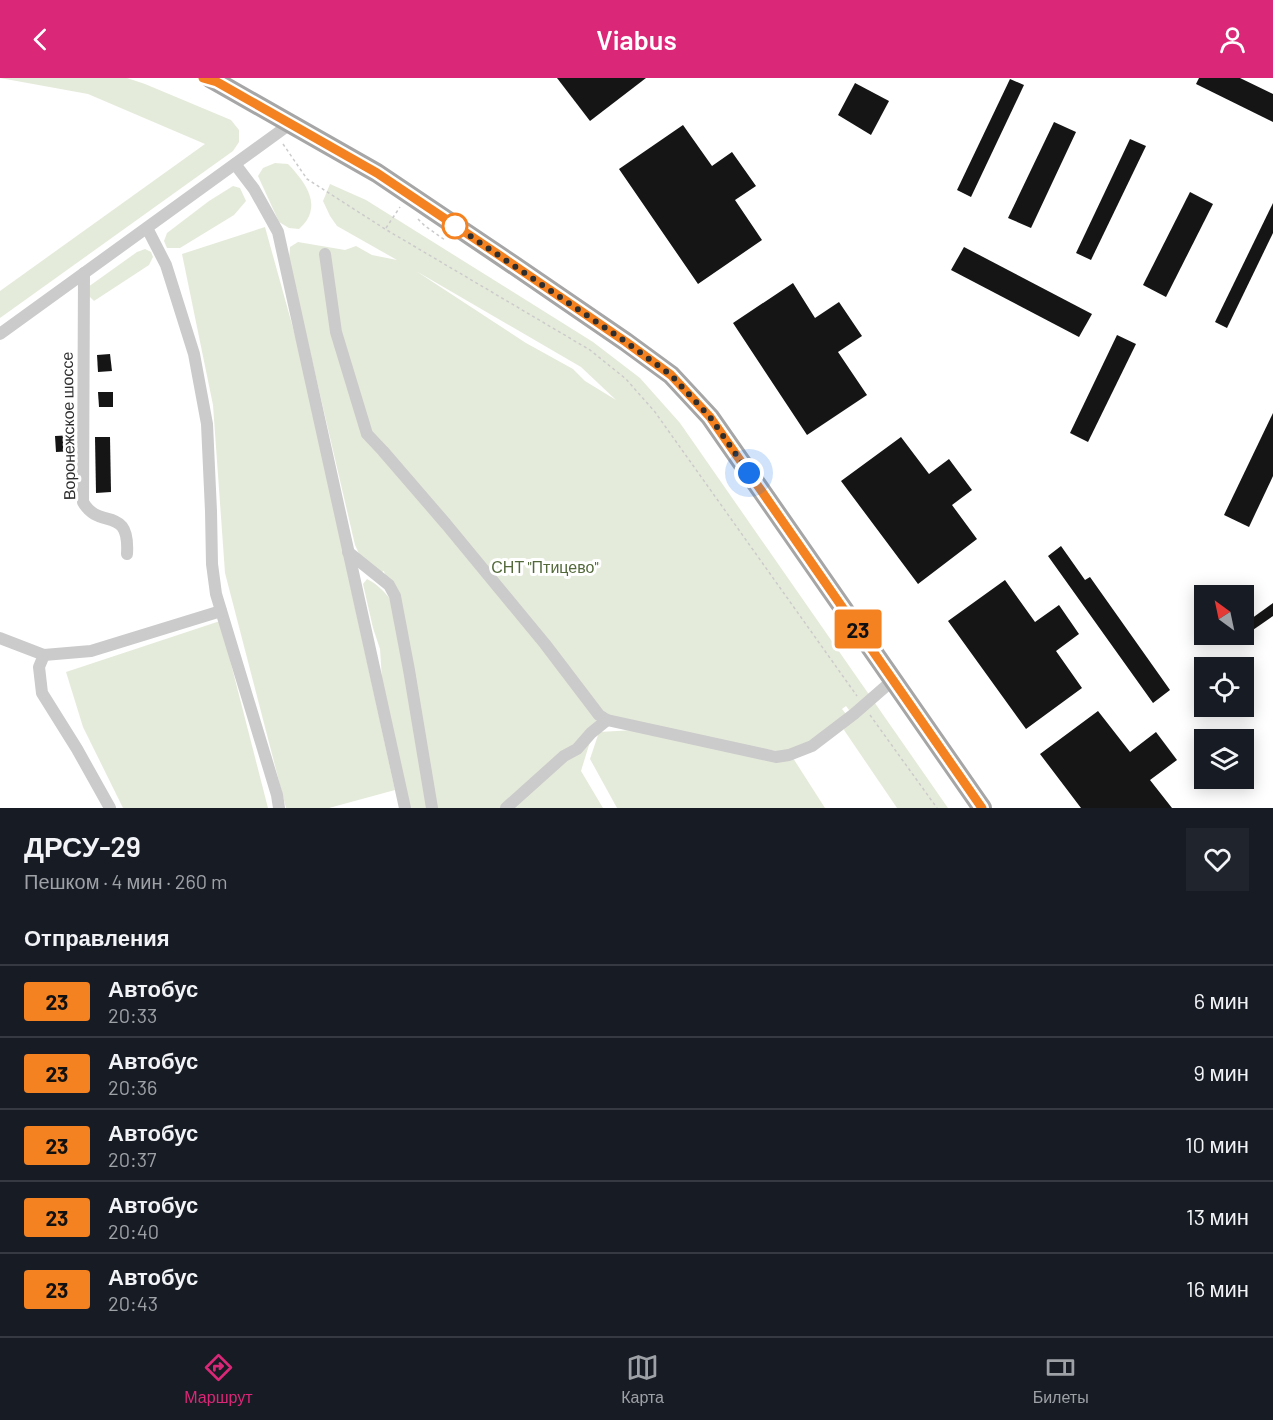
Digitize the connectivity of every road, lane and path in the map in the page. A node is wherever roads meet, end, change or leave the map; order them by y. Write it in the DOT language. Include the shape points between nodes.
graph roads {
  1 [pos="210,79"];
  2 [pos="283,129"];
  3 [pos="235,164"];
  4 [pos="147,228"];
  5 [pos="325,254"];
  6 [pos="84,273"];
  7 [pos="0,334"];
  8 [pos="348,552"];
  9 [pos="127,554"];
  10 [pos="221,611"];
  11 [pos="0,638"];
  12 [pos="44,655"];
  13 [pos="893,680"];
  14 [pos="864,705"];
  15 [pos="607,720"];
  16 [pos="110,808"];
  17 [pos="279,808"];
  18 [pos="405,808"];
  19 [pos="432,808"];
  20 [pos="506,808"];
  21 [pos="937,808"];
  22 [pos="982,808"];
  1 -- 2 [label="main road"];
  2 -- 3 [label="street"];
  2 -- 13 [label="main road" via="377,173 671,375 710,417"];
  2 -- 14 [label="path" via="307,179 590,350 626,379 655,412"];
  3 -- 4 [label="street"];
  3 -- 8 [label="street" via="278,232"];
  4 -- 6 [label="street"];
  4 -- 10 [label="street" via="166,265 195,354 207,424 212,564"];
  5 -- 15 [label="street" via="336,332 367,434 530,626 598,715"];
  6 -- 7 [label="street"];
  6 -- 9 [label="street, Воронежское шоссе" via="83,502 93,514 119,522 127,537"];
  8 -- 18 [label="street"];
  8 -- 19 [label="street" via="389,585 395,597"];
  10 -- 12 [label="street" via="91,651"];
  10 -- 17 [label="street"];
  11 -- 12 [label="street"];
  12 -- 16 [label="street" via="39,667 42,693"];
  13 -- 14 [label="street"];
  13 -- 22 [label="main road"];
  14 -- 15 [label="street" via="812,746 776,757"];
  14 -- 21 [label="path"];
  15 -- 20 [label="street"];
}
